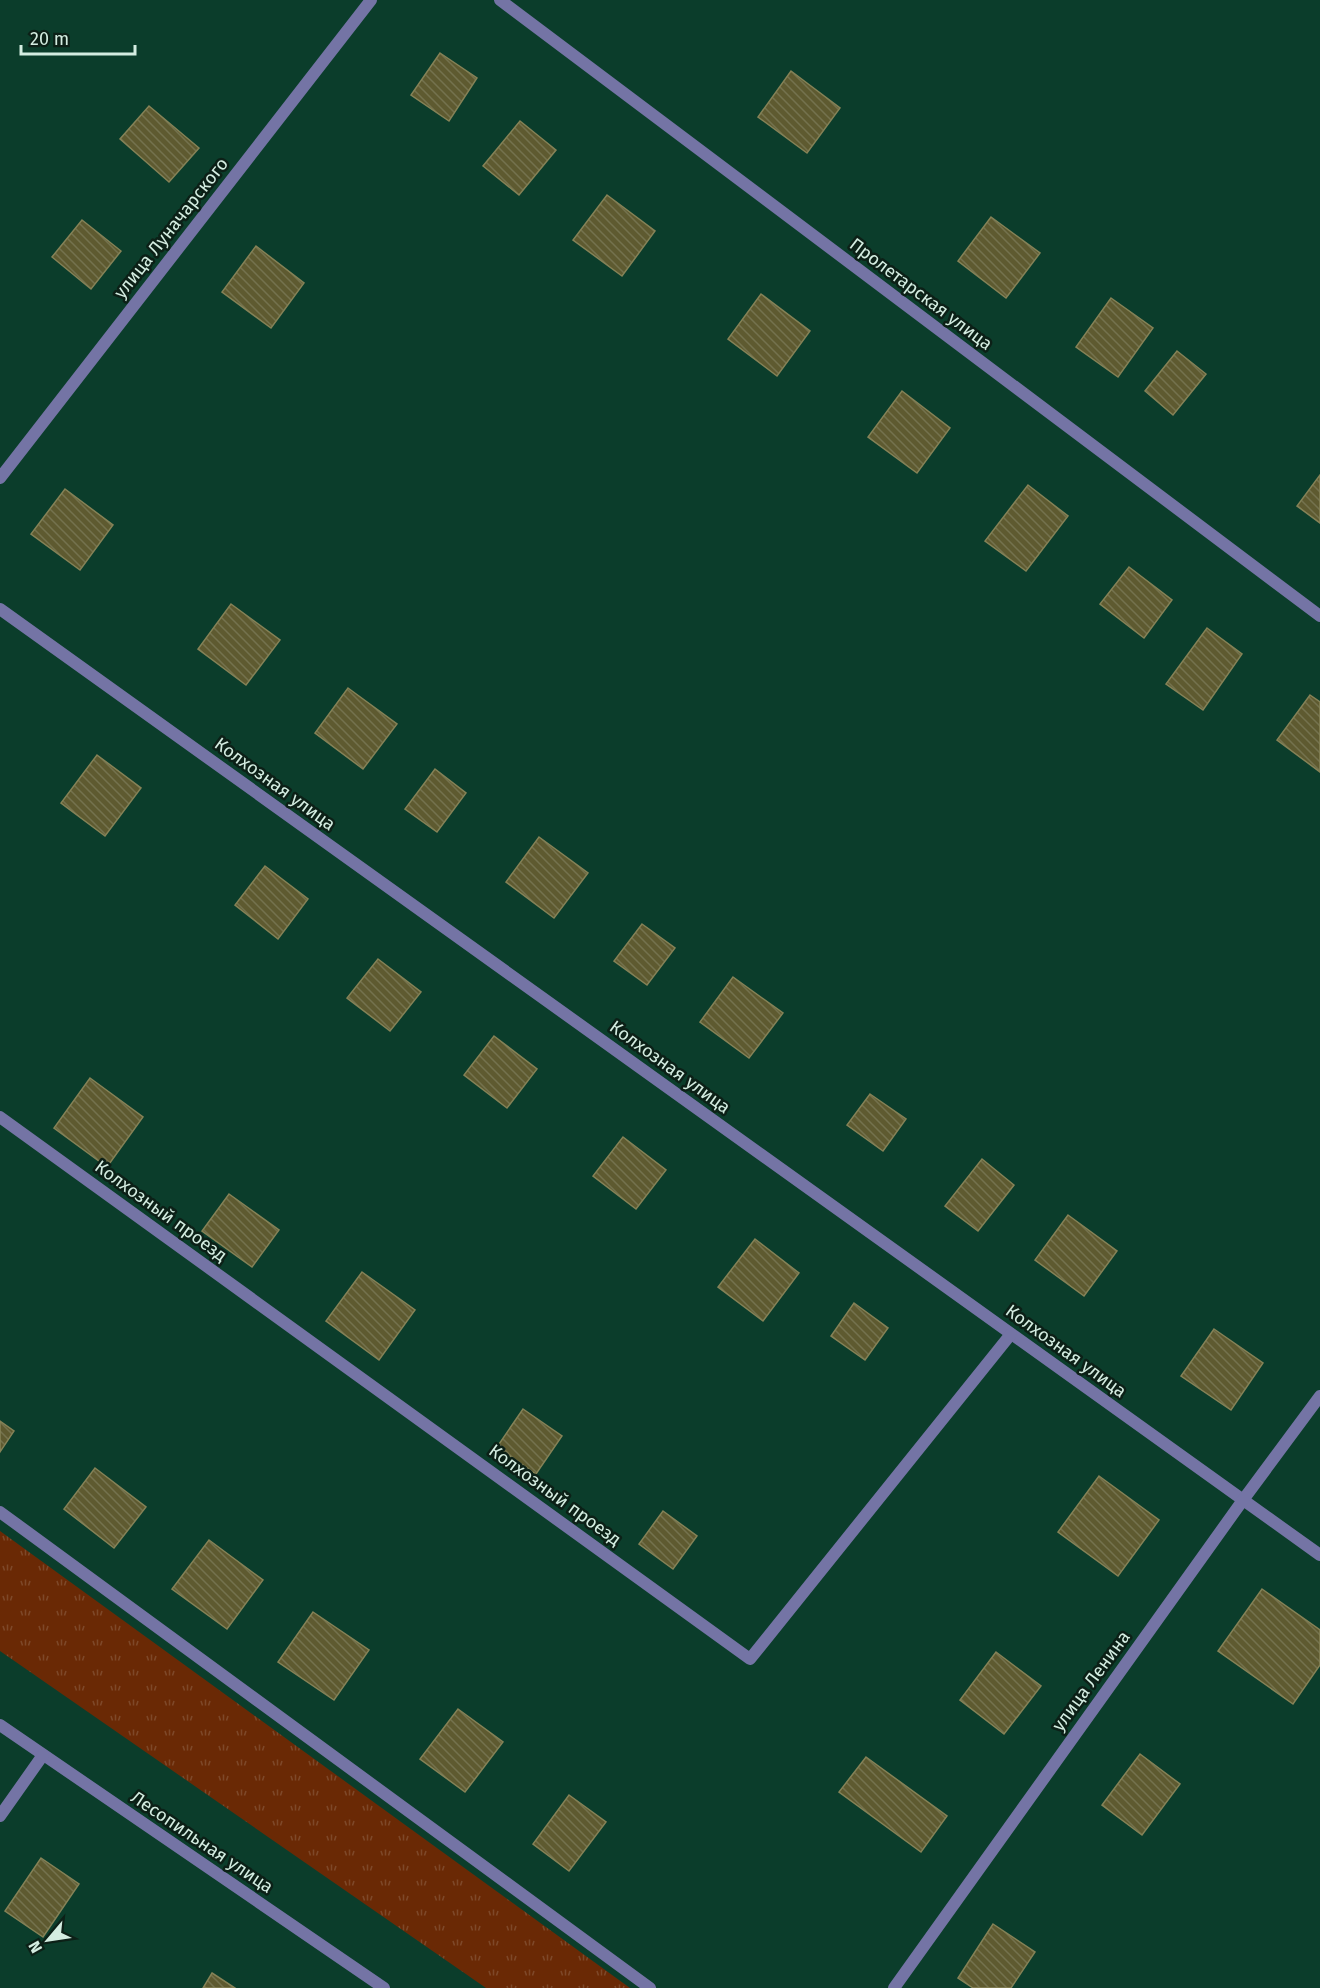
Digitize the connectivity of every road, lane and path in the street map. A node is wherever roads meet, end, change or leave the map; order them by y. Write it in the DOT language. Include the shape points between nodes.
graph roads {
  1 [pos="371,0"];
  2 [pos="500,0"];
  3 [pos="0,478"];
  4 [pos="0,609"];
  5 [pos="1320,616"];
  6 [pos="0,1117"];
  7 [pos="1011,1334"];
  8 [pos="1320,1396"];
  9 [pos="1243,1500"];
  10 [pos="0,1512"];
  11 [pos="1320,1555"];
  12 [pos="0,1725"];
  13 [pos="43,1755"];
  14 [pos="0,1816"];
  15 [pos="384,1988"];
  16 [pos="650,1988"];
  17 [pos="894,1988"];
  1 -- 3 [label="street, улица Луначарского"];
  2 -- 5 [label="street, Пролетарская улица"];
  4 -- 7 [label="street, Колхозная улица"];
  6 -- 7 [label="street, Колхозный проезд" via="750,1659"];
  7 -- 9 [label="street, Колхозная улица"];
  8 -- 9 [label="street, улица Ленина"];
  9 -- 11 [label="street, Колхозная улица"];
  9 -- 17 [label="street, улица Ленина"];
  10 -- 16 [label="street"];
  12 -- 13 [label="street, Лесопильная улица"];
  13 -- 14 [label="street"];
  13 -- 15 [label="street, Лесопильная улица"];
}
